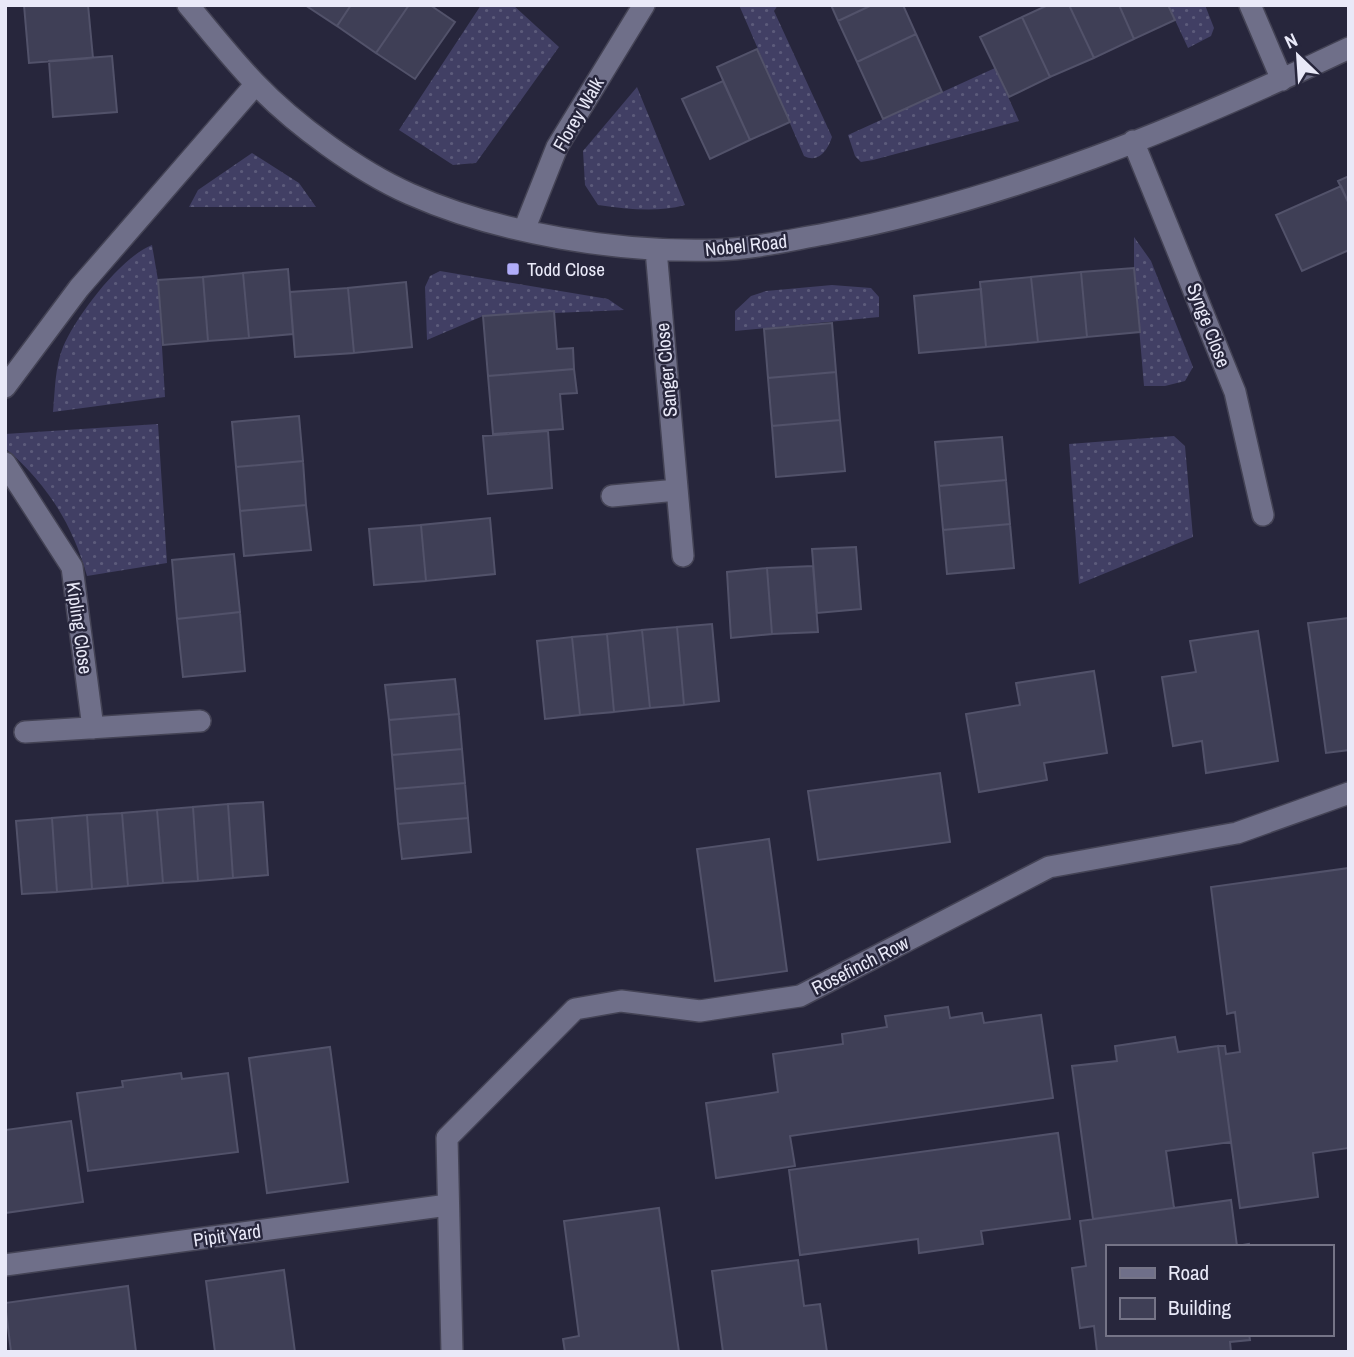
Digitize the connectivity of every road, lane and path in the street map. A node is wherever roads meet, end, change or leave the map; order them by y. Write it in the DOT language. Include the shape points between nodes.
graph roads {
  1 [pos="188,5"];
  2 [pos="643,5"];
  3 [pos="1250,5"];
  4 [pos="1349,48"];
  5 [pos="1282,80"];
  6 [pos="256,84"];
  7 [pos="1133,141"];
  8 [pos="524,230"];
  9 [pos="656,250"];
  10 [pos="5,387"];
  11 [pos="5,463"];
  12 [pos="677,490"];
  13 [pos="612,496"];
  14 [pos="1263,515"];
  15 [pos="683,556"];
  16 [pos="200,722"];
  17 [pos="93,728"];
  18 [pos="25,732"];
  19 [pos="1349,793"];
  20 [pos="448,1205"];
  21 [pos="5,1265"];
  22 [pos="452,1352"];
  1 -- 6 [label="street, Nobel Road"];
  2 -- 8 [label="street, Florey Walk" via="557,147"];
  3 -- 5 [label="street"];
  4 -- 5 [label="street, Nobel Road"];
  5 -- 7 [label="street, Nobel Road"];
  6 -- 8 [label="street, Nobel Road" via="364,169 410,194"];
  6 -- 10 [label="street" via="79,288"];
  7 -- 9 [label="street, Nobel Road" via="944,207 872,225 720,250"];
  7 -- 14 [label="street, Synge Close" via="1235,392"];
  8 -- 9 [label="street, Nobel Road"];
  9 -- 12 [label="street, Sanger Close"];
  11 -- 17 [label="street, Kipling Close" via="72,567"];
  12 -- 13 [label="street"];
  12 -- 15 [label="street, Sanger Close"];
  16 -- 17 [label="street"];
  17 -- 18 [label="street"];
  19 -- 20 [label="street, Rosefinch Row" via="1237,834 1049,867 800,996 700,1011 621,1001 575,1009 447,1138"];
  20 -- 21 [label="street, Pipit Yard"];
  20 -- 22 [label="street, Rosefinch Row"];
}
